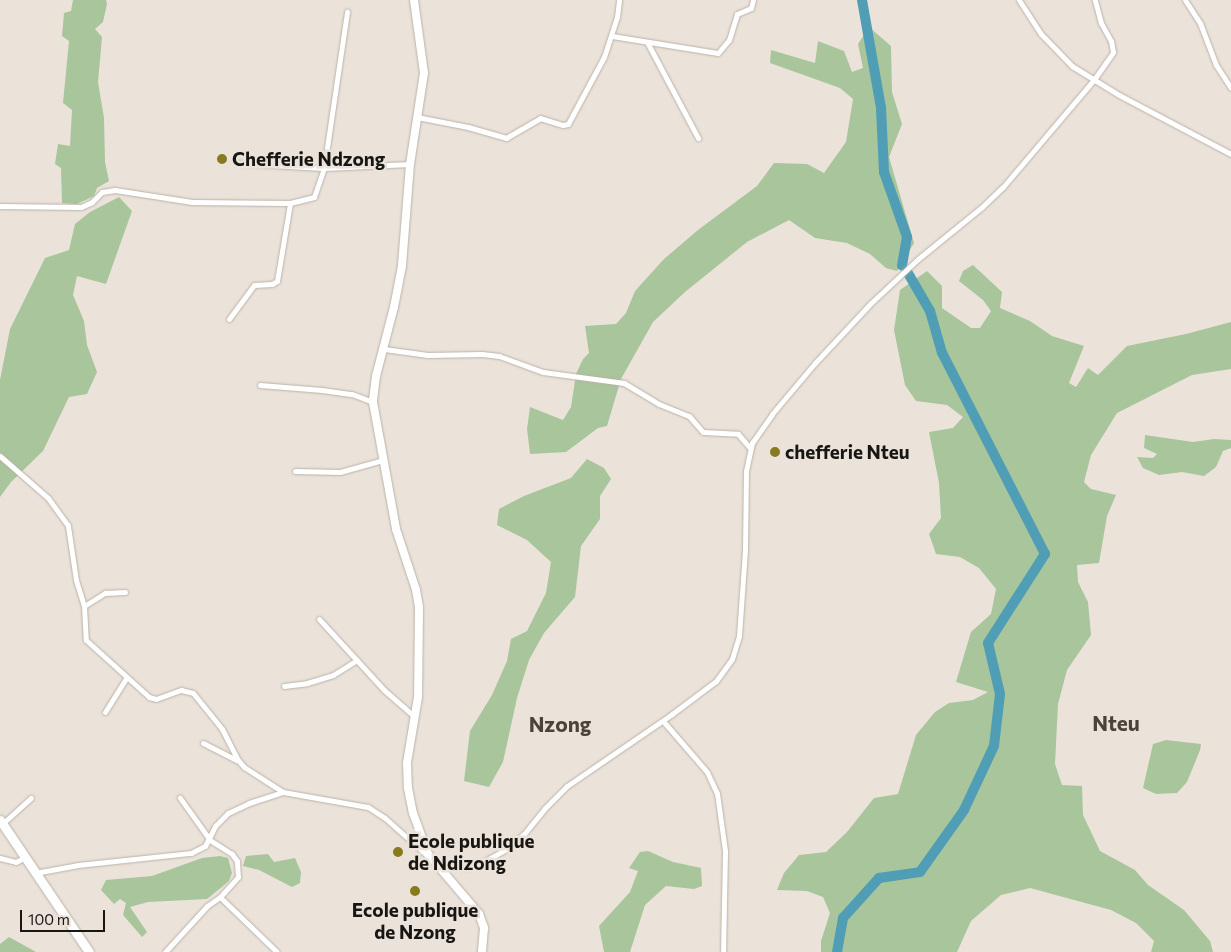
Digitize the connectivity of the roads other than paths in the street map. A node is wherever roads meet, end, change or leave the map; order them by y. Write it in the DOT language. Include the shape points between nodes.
graph roads {
  1 [pos="414,0"];
  2 [pos="619,0"];
  3 [pos="753,0"];
  4 [pos="1019,0"];
  5 [pos="1095,0"];
  6 [pos="1185,0"];
  7 [pos="347,12"];
  8 [pos="612,36"];
  9 [pos="647,42"];
  10 [pos="1094,81"];
  11 [pos="1231,88"];
  12 [pos="417,117"];
  13 [pos="698,138"];
  14 [pos="1231,154"];
  15 [pos="237,163"];
  16 [pos="410,164"];
  17 [pos="324,168"];
  18 [pos="290,203"];
  19 [pos="0,206"];
  20 [pos="229,318"];
  21 [pos="384,349"];
  22 [pos="260,385"];
  23 [pos="373,402"];
  24 [pos="750,448"];
  25 [pos="0,456"];
  26 [pos="383,460"];
  27 [pos="295,471"];
  28 [pos="125,592"];
  29 [pos="84,606"];
  30 [pos="319,620"];
  31 [pos="357,660"];
  32 [pos="126,678"];
  33 [pos="284,686"];
  34 [pos="105,712"];
  35 [pos="415,716"];
  36 [pos="663,721"];
  37 [pos="203,743"];
  38 [pos="238,760"];
  39 [pos="283,792"];
  40 [pos="31,798"];
  41 [pos="180,798"];
  42 [pos="1,822"];
  43 [pos="210,840"];
  44 [pos="0,858"];
  45 [pos="25,858"];
  46 [pos="431,859"];
  47 [pos="36,873"];
  48 [pos="220,897"];
  49 [pos="89,952"];
  50 [pos="165,952"];
  51 [pos="277,952"];
  52 [pos="482,952"];
  53 [pos="723,952"];
  1 -- 12 [label="street" via="424,73"];
  2 -- 8 [label="street"];
  3 -- 9 [label="street" via="752,8 737,14 729,40 718,53"];
  4 -- 10 [label="street" via="1057,52"];
  5 -- 10 [label="street" via="1101,23 1112,41 1113,52"];
  6 -- 11 [label="street" via="1200,23 1216,65"];
  7 -- 17 [label="street"];
  8 -- 9 [label="street"];
  8 -- 12 [label="street" via="591,85 566,125 540,118 506,138"];
  9 -- 13 [label="street"];
  10 -- 14 [label="street"];
  10 -- 24 [label="street" via="1003,187 871,303 772,414"];
  12 -- 16 [label="street"];
  15 -- 17 [label="street"];
  16 -- 17 [label="street"];
  16 -- 21 [label="street" via="402,266"];
  17 -- 18 [label="street" via="314,196"];
  18 -- 19 [label="street" via="192,202 116,190 102,192 81,207"];
  18 -- 20 [label="street" via="277,281 254,285"];
  21 -- 23 [label="street"];
  21 -- 24 [label="street" via="428,355 499,356 543,372 624,383 659,404 689,416 703,432 738,434"];
  22 -- 23 [label="street" via="352,394"];
  23 -- 26 [label="street"];
  24 -- 36 [label="street" via="737,648 716,680"];
  25 -- 29 [label="street" via="48,498 68,526 76,580"];
  26 -- 27 [label="street" via="340,472"];
  26 -- 35 [label="street" via="396,529 419,607 419,683"];
  28 -- 29 [label="street" via="105,593"];
  29 -- 32 [label="street" via="86,640"];
  30 -- 31 [label="street"];
  31 -- 33 [label="street" via="333,675"];
  31 -- 35 [label="street" via="384,690"];
  32 -- 34 [label="street"];
  32 -- 38 [label="street" via="143,694 156,699 181,690 193,693 222,730"];
  35 -- 46 [label="street" via="407,763 408,788 419,836"];
  36 -- 46 [label="street" via="567,786 524,834 490,859 464,868"];
  36 -- 53 [label="street" via="707,772 717,793 725,851"];
  37 -- 38 [label="street"];
  38 -- 39 [label="street" via="251,773"];
  39 -- 43 [label="street" via="228,812 215,826"];
  39 -- 46 [label="street" via="368,807"];
  40 -- 42 [label="street"];
  41 -- 43 [label="street"];
  42 -- 45 [label="main road"];
  43 -- 47 [label="street" via="191,853 78,865"];
  43 -- 48 [label="street" via="232,854 239,869 234,883"];
  44 -- 45 [label="street" via="16,862"];
  45 -- 47 [label="main road"];
  46 -- 52 [label="street" via="479,914 484,928"];
  47 -- 49 [label="main road"];
  48 -- 50 [label="street" via="207,906"];
  48 -- 51 [label="street"];
}
